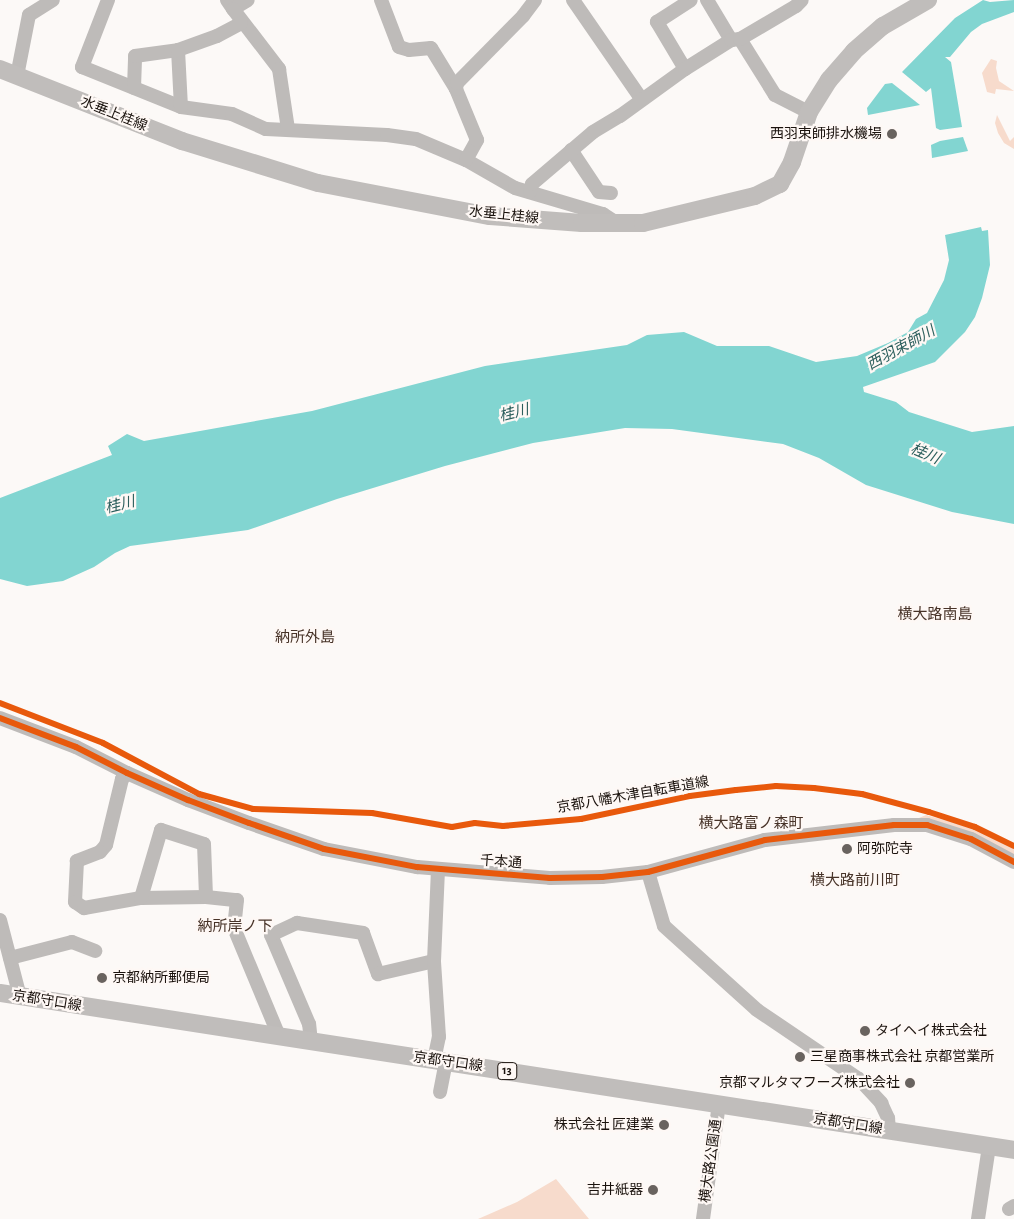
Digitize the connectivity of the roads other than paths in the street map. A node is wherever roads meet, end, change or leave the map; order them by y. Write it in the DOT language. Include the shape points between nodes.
graph roads {
  1 [pos="53,0"];
  2 [pos="108,0"];
  3 [pos="248,0"];
  4 [pos="381,0"];
  5 [pos="535,0"];
  6 [pos="573,0"];
  7 [pos="691,0"];
  8 [pos="707,0"];
  9 [pos="928,0"];
  10 [pos="797,2"];
  11 [pos="230,5"];
  12 [pos="241,23"];
  13 [pos="735,40"];
  14 [pos="178,50"];
  15 [pos="0,69"];
  16 [pos="685,69"];
  17 [pos="17,76"];
  18 [pos="134,88"];
  19 [pos="456,89"];
  20 [pos="642,100"];
  21 [pos="181,107"];
  22 [pos="809,112"];
  23 [pos="288,129"];
  24 [pos="571,150"];
  25 [pos="466,160"];
  26 [pos="530,192"];
  27 [pos="611,193"];
  28 [pos="618,224"];
  29 [pos="0,718"];
  30 [pos="128,773"];
  31 [pos="1014,862"];
  32 [pos="438,870"];
  33 [pos="648,872"];
  34 [pos="141,898"];
  35 [pos="206,898"];
  36 [pos="0,920"];
  37 [pos="95,951"];
  38 [pos="10,958"];
  39 [pos="434,961"];
  40 [pos="0,993"];
  41 [pos="20,997"];
  42 [pos="279,1036"];
  43 [pos="311,1042"];
  44 [pos="440,1061"];
  45 [pos="440,1092"];
  46 [pos="719,1104"];
  47 [pos="889,1130"];
  48 [pos="989,1146"];
  49 [pos="1014,1150"];
  50 [pos="702,1219"];
  51 [pos="978,1219"];
  1 -- 17 [label="street" via="29,16"];
  2 -- 18 [label="street" via="82,67"];
  3 -- 11 [label="street"];
  4 -- 19 [label="street" via="399,47 409,50 430,48"];
  5 -- 19 [label="street" via="457,83"];
  6 -- 20 [label="street"];
  7 -- 16 [label="street" via="656,22"];
  8 -- 13 [label="street"];
  9 -- 22 [label="main road, 水垂上桂線" via="883,26 854,50 829,80"];
  10 -- 13 [label="street"];
  11 -- 12 [label="street"];
  12 -- 14 [label="street"];
  12 -- 23 [label="street" via="279,70"];
  13 -- 16 [label="street"];
  13 -- 22 [label="street" via="775,95"];
  14 -- 18 [label="street" via="135,56"];
  14 -- 21 [label="street"];
  15 -- 17 [label="main road, 水垂上桂線"];
  16 -- 20 [label="street"];
  17 -- 28 [label="main road, 水垂上桂線" via="182,142 318,183 490,216"];
  18 -- 21 [label="street"];
  19 -- 25 [label="street" via="477,140"];
  20 -- 24 [label="street" via="592,132"];
  21 -- 23 [label="street" via="232,114 266,129"];
  22 -- 28 [label="main road, 水垂上桂線" via="786,174 772,190 684,215"];
  23 -- 25 [label="street" via="416,138"];
  24 -- 26 [label="street" via="532,184"];
  24 -- 27 [label="street" via="599,192"];
  25 -- 26 [label="street" via="515,188"];
  26 -- 28 [label="street" via="603,214"];
  29 -- 30 [label="street, 千本通" via="76,747"];
  30 -- 32 [label="street, 千本通" via="188,800 324,849"];
  30 -- 34 [label="street" via="122,779 106,845 100,852 77,861 75,902 84,908"];
  31 -- 33 [label="street, 千本通" via="971,839 927,825 894,825 765,840"];
  32 -- 33 [label="street, 千本通" via="550,878"];
  32 -- 39 [label="street"];
  33 -- 47 [label="street" via="664,926 757,1010 860,1079 881,1103"];
  34 -- 35 [label="street"];
  34 -- 35 [label="street" via="161,830 204,844"];
  35 -- 42 [label="street" via="237,900 234,928"];
  36 -- 38 [label="street"];
  37 -- 38 [label="street" via="72,942"];
  38 -- 41 [label="street"];
  39 -- 43 [label="street" via="378,974 363,933 297,923 271,935 308,1024"];
  39 -- 44 [label="street"];
  40 -- 41 [label="main road, 京都守口線 / 13"];
  41 -- 42 [label="main road, 京都守口線 / 13"];
  42 -- 43 [label="main road, 京都守口線 / 13"];
  43 -- 44 [label="main road, 京都守口線 / 13"];
  44 -- 45 [label="street"];
  44 -- 46 [label="main road, 京都守口線 / 13"];
  46 -- 47 [label="main road, 京都守口線 / 13"];
  46 -- 50 [label="street, 横大路公園通"];
  47 -- 48 [label="main road, 京都守口線 / 13"];
  48 -- 49 [label="main road, 京都守口線 / 13"];
  48 -- 51 [label="street"];
}
